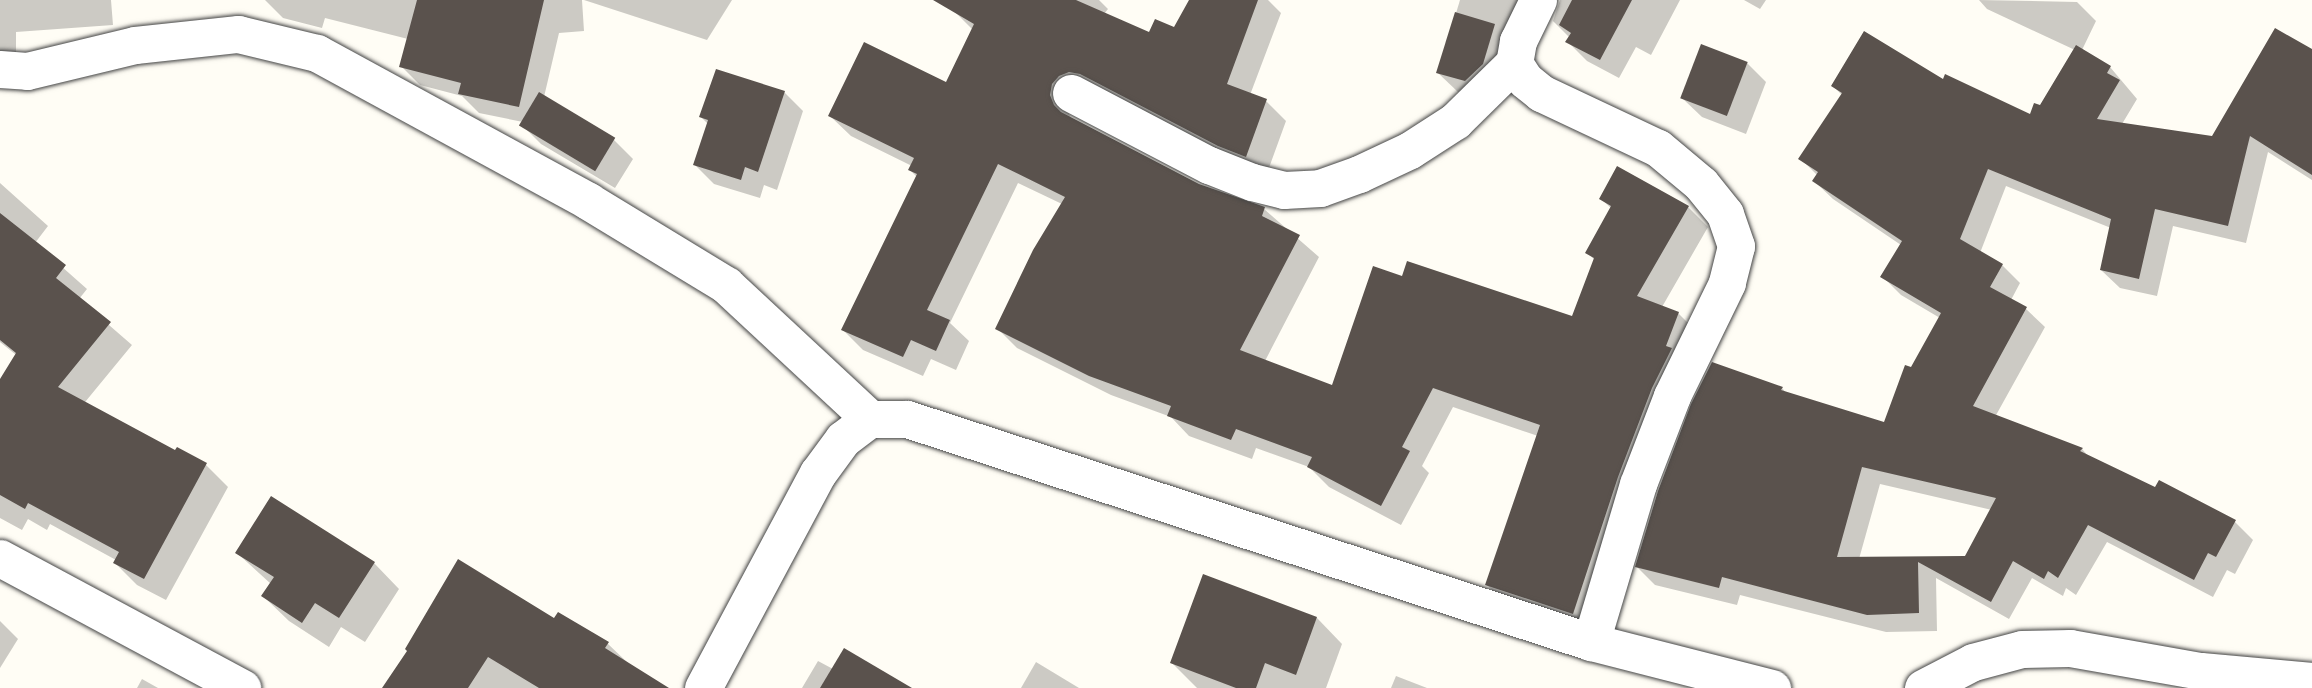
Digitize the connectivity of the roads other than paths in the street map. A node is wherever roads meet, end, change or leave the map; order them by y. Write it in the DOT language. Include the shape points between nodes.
graph roads {
  1 [pos="1538,0"];
  2 [pos="1514,63"];
  3 [pos="0,69"];
  4 [pos="1071,93"];
  5 [pos="870,419"];
  6 [pos="0,558"];
  7 [pos="1591,642"];
  8 [pos="2312,681"];
  9 [pos="242,688"];
  10 [pos="703,688"];
  11 [pos="1772,688"];
  12 [pos="1923,688"];
  1 -- 2 [label="street" via="1518,41"];
  2 -- 4 [label="street" via="1455,121 1410,150 1320,188 1284,190 1252,182 1209,165"];
  2 -- 7 [label="street" via="1541,93 1658,148 1701,184 1725,214 1736,246 1727,282 1672,396 1638,484"];
  3 -- 5 [label="street" via="27,71 135,45 238,34 317,53 588,201 726,285"];
  5 -- 7 [label="street" via="907,419"];
  5 -- 10 [label="street" via="843,439 818,473"];
  6 -- 9 [label="street"];
  7 -- 11 [label="street"];
  8 -- 12 [label="street" via="2201,671 2070,648 2022,649 1973,662"];
}
